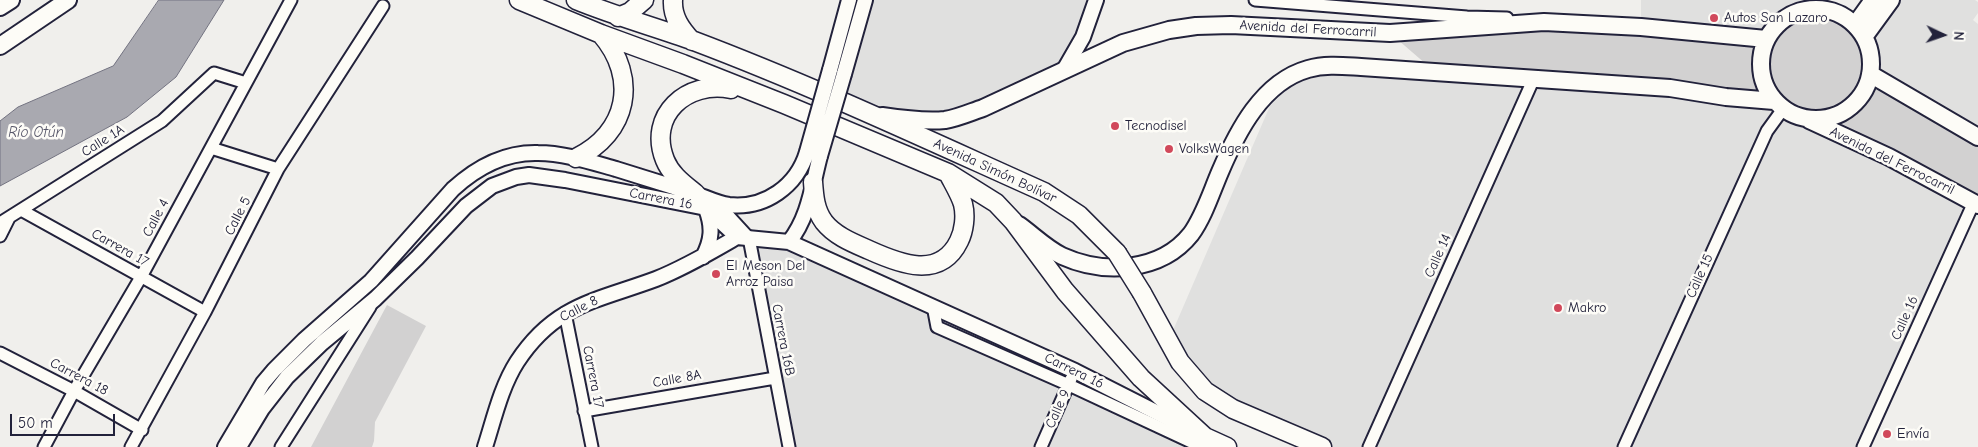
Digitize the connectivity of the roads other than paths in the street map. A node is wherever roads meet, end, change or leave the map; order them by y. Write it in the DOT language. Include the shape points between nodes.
graph roads {
  1 [pos="11,0"];
  2 [pos="68,0"];
  3 [pos="291,0"];
  4 [pos="519,0"];
  5 [pos="644,0"];
  6 [pos="673,0"];
  7 [pos="849,0"];
  8 [pos="865,0"];
  9 [pos="1096,0"];
  10 [pos="1255,0"];
  11 [pos="1874,0"];
  12 [pos="1891,0"];
  13 [pos="580,2"];
  14 [pos="1807,4"];
  15 [pos="383,6"];
  16 [pos="0,7"];
  17 [pos="618,16"];
  18 [pos="1544,22"];
  19 [pos="1860,31"];
  20 [pos="600,34"];
  21 [pos="1766,40"];
  22 [pos="693,41"];
  23 [pos="0,46"];
  24 [pos="1064,70"];
  25 [pos="837,72"];
  26 [pos="1870,74"];
  27 [pos="1534,78"];
  28 [pos="246,83"];
  29 [pos="784,104"];
  30 [pos="1778,105"];
  31 [pos="868,113"];
  32 [pos="1804,118"];
  33 [pos="1978,137"];
  34 [pos="211,148"];
  35 [pos="814,154"];
  36 [pos="576,158"];
  37 [pos="278,170"];
  38 [pos="948,173"];
  39 [pos="813,182"];
  40 [pos="706,201"];
  41 [pos="1976,203"];
  42 [pos="21,210"];
  43 [pos="4,221"];
  44 [pos="1014,221"];
  45 [pos="0,236"];
  46 [pos="743,238"];
  47 [pos="789,242"];
  48 [pos="703,257"];
  49 [pos="141,278"];
  50 [pos="375,299"];
  51 [pos="933,306"];
  52 [pos="205,312"];
  53 [pos="565,313"];
  54 [pos="0,352"];
  55 [pos="1075,371"];
  56 [pos="775,378"];
  57 [pos="1069,385"];
  58 [pos="74,391"];
  59 [pos="584,411"];
  60 [pos="142,430"];
  61 [pos="1203,444"];
  62 [pos="44,447"];
  63 [pos="132,447"];
  64 [pos="225,447"];
  65 [pos="239,447"];
  66 [pos="282,447"];
  67 [pos="485,447"];
  68 [pos="592,447"];
  69 [pos="789,447"];
  70 [pos="1041,447"];
  71 [pos="1228,447"];
  72 [pos="1322,447"];
  73 [pos="1369,447"];
  74 [pos="1624,447"];
  75 [pos="1863,447"];
  1 -- 16 [label="main road"];
  2 -- 23 [label="main road"];
  3 -- 28 [label="street, Calle 4"];
  4 -- 20 [label="main road, Avenida Simón Bolívar"];
  5 -- 17 [label="main road" via="630,12"];
  6 -- 22 [label="main road" via="675,18"];
  7 -- 25 [label="street"];
  8 -- 25 [label="street"];
  9 -- 24 [label="street" via="1083,38"];
  10 -- 18 [label="street"];
  11 -- 19 [label="main road"];
  12 -- 19 [label="main road"];
  13 -- 17 [label="main road, Avenida Simón Bolívar"];
  14 -- 19 [label="main road" via="1843,16"];
  14 -- 21 [label="main road" via="1778,24"];
  15 -- 37 [label="street, Calle 5"];
  17 -- 22 [label="main road, Avenida Simón Bolívar"];
  18 -- 21 [label="main road, Avenida del Ferrocarril" via="1641,27"];
  18 -- 24 [label="main road, Avenida del Ferrocarril" via="1390,33 1196,26 1123,43"];
  19 -- 26 [label="main road" via="1870,56"];
  20 -- 29 [label="main road, Avenida Simón Bolívar"];
  20 -- 36 [label="main road" via="610,44 621,69 624,83 621,109 616,122 599,144"];
  21 -- 30 [label="main road" via="1761,67 1764,81"];
  22 -- 31 [label="main road, Avenida Simón Bolívar"];
  24 -- 31 [label="main road, Avenida del Ferrocarril" via="983,108 945,120"];
  25 -- 35 [label="street, bridge"];
  26 -- 32 [label="main road" via="1860,97 1841,114 1817,120"];
  26 -- 33 [label="main road"];
  27 -- 30 [label="main road" via="1670,88"];
  27 -- 44 [label="main road" via="1337,65 1306,70 1293,76 1266,97 1242,126 1191,233 1180,246 1146,264 1108,268 1070,259"];
  27 -- 73 [label="street, Calle 14"];
  28 -- 34 [label="street, Calle 4"];
  28 -- 42 [label="street, Calle 1A" via="214,74 162,121"];
  29 -- 38 [label="main road, Avenida Simón Bolívar"];
  29 -- 40 [label="main road" via="729,88 712,87 688,93 673,106 662,131 664,158 678,179"];
  30 -- 32 [label="main road"];
  30 -- 74 [label="street, Calle 15"];
  31 -- 72 [label="main road, Avenida Simón Bolívar, bridge" via="1047,194 1079,215 1118,253 1180,362 1205,391 1233,409"];
  32 -- 41 [label="main road, Avenida del Ferrocarril" via="1889,157"];
  34 -- 37 [label="street"];
  34 -- 49 [label="street, Calle 4"];
  35 -- 39 [label="street"];
  35 -- 40 [label="street" via="777,194 754,203 729,205"];
  36 -- 40 [label="street"];
  36 -- 64 [label="street" via="539,152 510,156 468,176 371,281 274,370"];
  37 -- 52 [label="street, Calle 5"];
  38 -- 39 [label="main road" via="964,205 964,232 948,258 938,264 927,265 905,263 842,238 825,224 819,214"];
  38 -- 44 [label="main road, Avenida Simón Bolívar" via="996,203"];
  39 -- 47 [label="street" via="805,217"];
  40 -- 46 [label="street, Carrera 16"];
  40 -- 48 [label="street" via="712,233"];
  40 -- 50 [label="street, Carrera 16" via="556,178 516,177 492,186 466,206"];
  41 -- 75 [label="street, Calle 16"];
  42 -- 43 [label="street, Calle 1A"];
  42 -- 49 [label="street, Carrera 17"];
  43 -- 45 [label="street"];
  44 -- 61 [label="main road, Avenida Simón Bolívar" via="1103,337"];
  46 -- 47 [label="street, Carrera 16"];
  46 -- 48 [label="street, Calle 8"];
  46 -- 56 [label="street, Carrera 16B"];
  47 -- 51 [label="street, Carrera 16"];
  48 -- 53 [label="street, Calle 8"];
  49 -- 52 [label="street, Carrera 17"];
  49 -- 58 [label="street, Calle 4"];
  50 -- 65 [label="street, Carrera 16" via="287,377"];
  50 -- 66 [label="street"];
  51 -- 55 [label="street, Carrera 16"];
  51 -- 57 [label="street, Carrera 16" via="937,327"];
  52 -- 60 [label="street, Calle 5"];
  53 -- 59 [label="street, Carrera 17"];
  53 -- 67 [label="street, Calle 8" via="538,336 516,363"];
  54 -- 58 [label="street, Carrera 18"];
  55 -- 57 [label="street, Calle 9"];
  55 -- 61 [label="street, Carrera 16"];
  56 -- 59 [label="street, Calle 8A"];
  56 -- 69 [label="street, Carrera 16B"];
  57 -- 61 [label="street, Carrera 16"];
  57 -- 70 [label="street, Calle 9"];
  58 -- 60 [label="street, Carrera 18"];
  58 -- 62 [label="street, Calle 4"];
  59 -- 68 [label="street, Carrera 17"];
  60 -- 63 [label="street, Calle 5"];
  61 -- 71 [label="main road, Avenida Simón Bolívar"];
}
